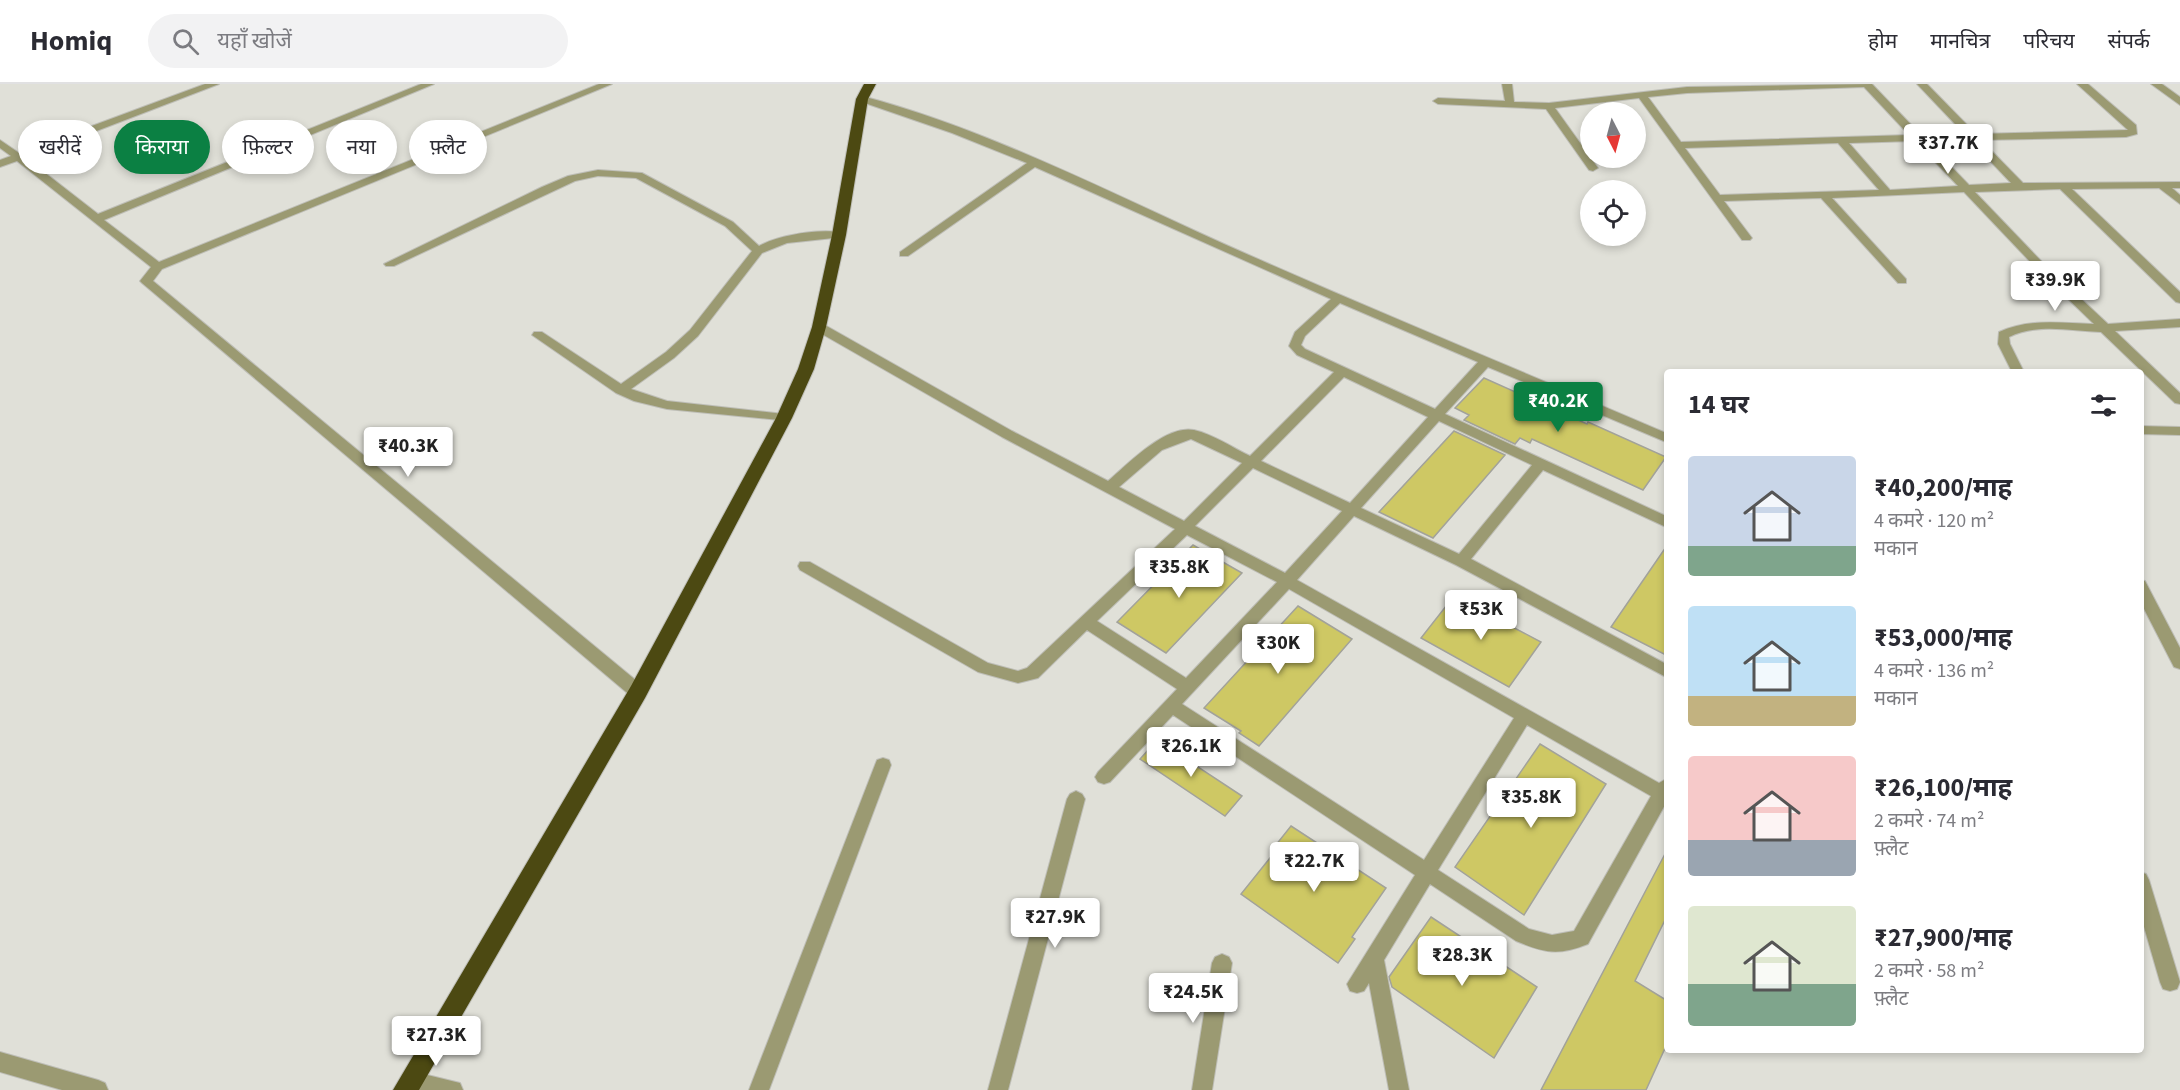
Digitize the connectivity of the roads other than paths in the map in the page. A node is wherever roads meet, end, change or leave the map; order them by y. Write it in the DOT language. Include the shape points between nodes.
graph roads {
  1 [pos="214,84"];
  2 [pos="429,84"];
  3 [pos="606,84"];
  4 [pos="1507,84"];
  5 [pos="1615,84"];
  6 [pos="1866,84"];
  7 [pos="1922,84"];
  8 [pos="2082,84"];
  9 [pos="2156,84"];
  10 [pos="1800,85"];
  11 [pos="200,86"];
  12 [pos="1709,86"];
  13 [pos="866,92"];
  14 [pos="1641,95"];
  15 [pos="1619,99"];
  16 [pos="1438,101"];
  17 [pos="2180,102"];
  18 [pos="1510,104"];
  19 [pos="1549,106"];
  20 [pos="1975,137"];
  21 [pos="1918,138"];
  22 [pos="1841,140"];
  23 [pos="0,143"];
  24 [pos="1678,145"];
  25 [pos="1580,150"];
  26 [pos="17,157"];
  27 [pos="1034,163"];
  28 [pos="0,164"];
  29 [pos="2162,185"];
  30 [pos="2180,185"];
  31 [pos="2020,186"];
  32 [pos="2063,186"];
  33 [pos="1966,188"];
  34 [pos="1887,193"];
  35 [pos="1824,195"];
  36 [pos="1716,198"];
  37 [pos="2180,201"];
  38 [pos="96,219"];
  39 [pos="839,235"];
  40 [pos="1746,238"];
  41 [pos="758,251"];
  42 [pos="904,254"];
  43 [pos="390,264"];
  44 [pos="158,267"];
  45 [pos="1902,281"];
  46 [pos="1339,298"];
  47 [pos="2180,299"];
  48 [pos="2180,323"];
  49 [pos="819,327"];
  50 [pos="2104,328"];
  51 [pos="538,335"];
  52 [pos="1486,361"];
  53 [pos="2016,369"];
  54 [pos="1342,372"];
  55 [pos="621,390"];
  56 [pos="2180,400"];
  57 [pos="1437,416"];
  58 [pos="784,418"];
  59 [pos="2144,430"];
  60 [pos="2180,430"];
  61 [pos="1664,437"];
  62 [pos="1252,461"];
  63 [pos="1541,464"];
  64 [pos="1109,488"];
  65 [pos="1350,511"];
  66 [pos="1664,521"];
  67 [pos="1184,529"];
  68 [pos="1461,561"];
  69 [pos="805,566"];
  70 [pos="1287,581"];
  71 [pos="2144,593"];
  72 [pos="1086,622"];
  73 [pos="2180,663"];
  74 [pos="1664,670"];
  75 [pos="1187,687"];
  76 [pos="638,692"];
  77 [pos="1171,705"];
  78 [pos="1525,715"];
  79 [pos="884,765"];
  80 [pos="1104,777"];
  81 [pos="1664,791"];
  82 [pos="1664,794"];
  83 [pos="1076,799"];
  84 [pos="1427,873"];
  85 [pos="2144,894"];
  86 [pos="1375,955"];
  87 [pos="1222,963"];
  88 [pos="2170,982"];
  89 [pos="1357,984"];
  90 [pos="0,1062"];
  91 [pos="408,1086"];
  92 [pos="1399,1088"];
  93 [pos="98,1090"];
  94 [pos="453,1090"];
  95 [pos="759,1090"];
  96 [pos="998,1090"];
  97 [pos="1202,1090"];
  1 -- 11 [label="street"];
  2 -- 38 [label="street"];
  3 -- 44 [label="street"];
  4 -- 18 [label="street"];
  5 -- 15 [label="street"];
  6 -- 10 [label="street"];
  6 -- 21 [label="street"];
  7 -- 20 [label="street"];
  8 -- 20 [label="street" via="2133,132"];
  9 -- 17 [label="street"];
  10 -- 12 [label="street"];
  11 -- 26 [label="street"];
  12 -- 14 [label="street"];
  13 -- 27 [label="street"];
  13 -- 39 [label="highway"];
  14 -- 15 [label="street"];
  14 -- 24 [label="street"];
  15 -- 19 [label="street"];
  16 -- 18 [label="street"];
  18 -- 19 [label="street"];
  19 -- 25 [label="street"];
  20 -- 31 [label="street"];
  21 -- 22 [label="street"];
  21 -- 33 [label="street"];
  22 -- 24 [label="street"];
  22 -- 34 [label="street"];
  23 -- 26 [label="street"];
  24 -- 36 [label="street"];
  26 -- 28 [label="street"];
  26 -- 38 [label="street"];
  27 -- 42 [label="street"];
  27 -- 46 [label="street"];
  29 -- 30 [label="street"];
  29 -- 32 [label="street"];
  29 -- 37 [label="street"];
  31 -- 32 [label="street"];
  31 -- 33 [label="street"];
  32 -- 47 [label="street"];
  33 -- 34 [label="street"];
  33 -- 50 [label="street"];
  34 -- 35 [label="street"];
  35 -- 36 [label="street"];
  35 -- 45 [label="street"];
  36 -- 40 [label="street"];
  38 -- 44 [label="street"];
  39 -- 41 [label="street" via="782,240"];
  39 -- 49 [label="highway"];
  41 -- 43 [label="street" via="729,224 638,176 619,172 572,178"];
  41 -- 55 [label="street" via="694,333"];
  44 -- 76 [label="street" via="146,281"];
  46 -- 52 [label="street"];
  46 -- 54 [label="street" via="1299,335 1295,346"];
  48 -- 50 [label="street"];
  49 -- 58 [label="highway"];
  49 -- 64 [label="street"];
  50 -- 53 [label="street" via="2012,330 2003,335 2004,344"];
  50 -- 56 [label="street"];
  51 -- 55 [label="street"];
  52 -- 57 [label="street"];
  52 -- 61 [label="street"];
  54 -- 57 [label="street"];
  54 -- 62 [label="street"];
  55 -- 58 [label="street" via="667,405"];
  57 -- 63 [label="street"];
  57 -- 65 [label="street"];
  58 -- 76 [label="highway"];
  59 -- 60 [label="street"];
  62 -- 64 [label="street" via="1192,434 1180,435 1164,441"];
  62 -- 65 [label="street"];
  62 -- 67 [label="street"];
  63 -- 66 [label="street"];
  63 -- 68 [label="street"];
  64 -- 67 [label="street"];
  65 -- 68 [label="street"];
  65 -- 70 [label="street"];
  67 -- 70 [label="street"];
  67 -- 72 [label="street"];
  68 -- 74 [label="street"];
  69 -- 72 [label="street" via="984,668 1003,675 1032,674"];
  70 -- 75 [label="street"];
  70 -- 78 [label="street"];
  71 -- 73 [label="street"];
  72 -- 75 [label="street"];
  75 -- 77 [label="street"];
  76 -- 91 [label="highway"];
  77 -- 80 [label="street"];
  77 -- 84 [label="street"];
  78 -- 81 [label="street"];
  78 -- 84 [label="street"];
  79 -- 95 [label="street"];
  82 -- 84 [label="street" via="1581,938 1567,943 1547,944 1523,935"];
  83 -- 96 [label="street"];
  84 -- 86 [label="street"];
  85 -- 88 [label="street"];
  86 -- 89 [label="street"];
  86 -- 92 [label="street"];
  87 -- 97 [label="street"];
  90 -- 93 [label="street"];
  91 -- 94 [label="street"];
}
